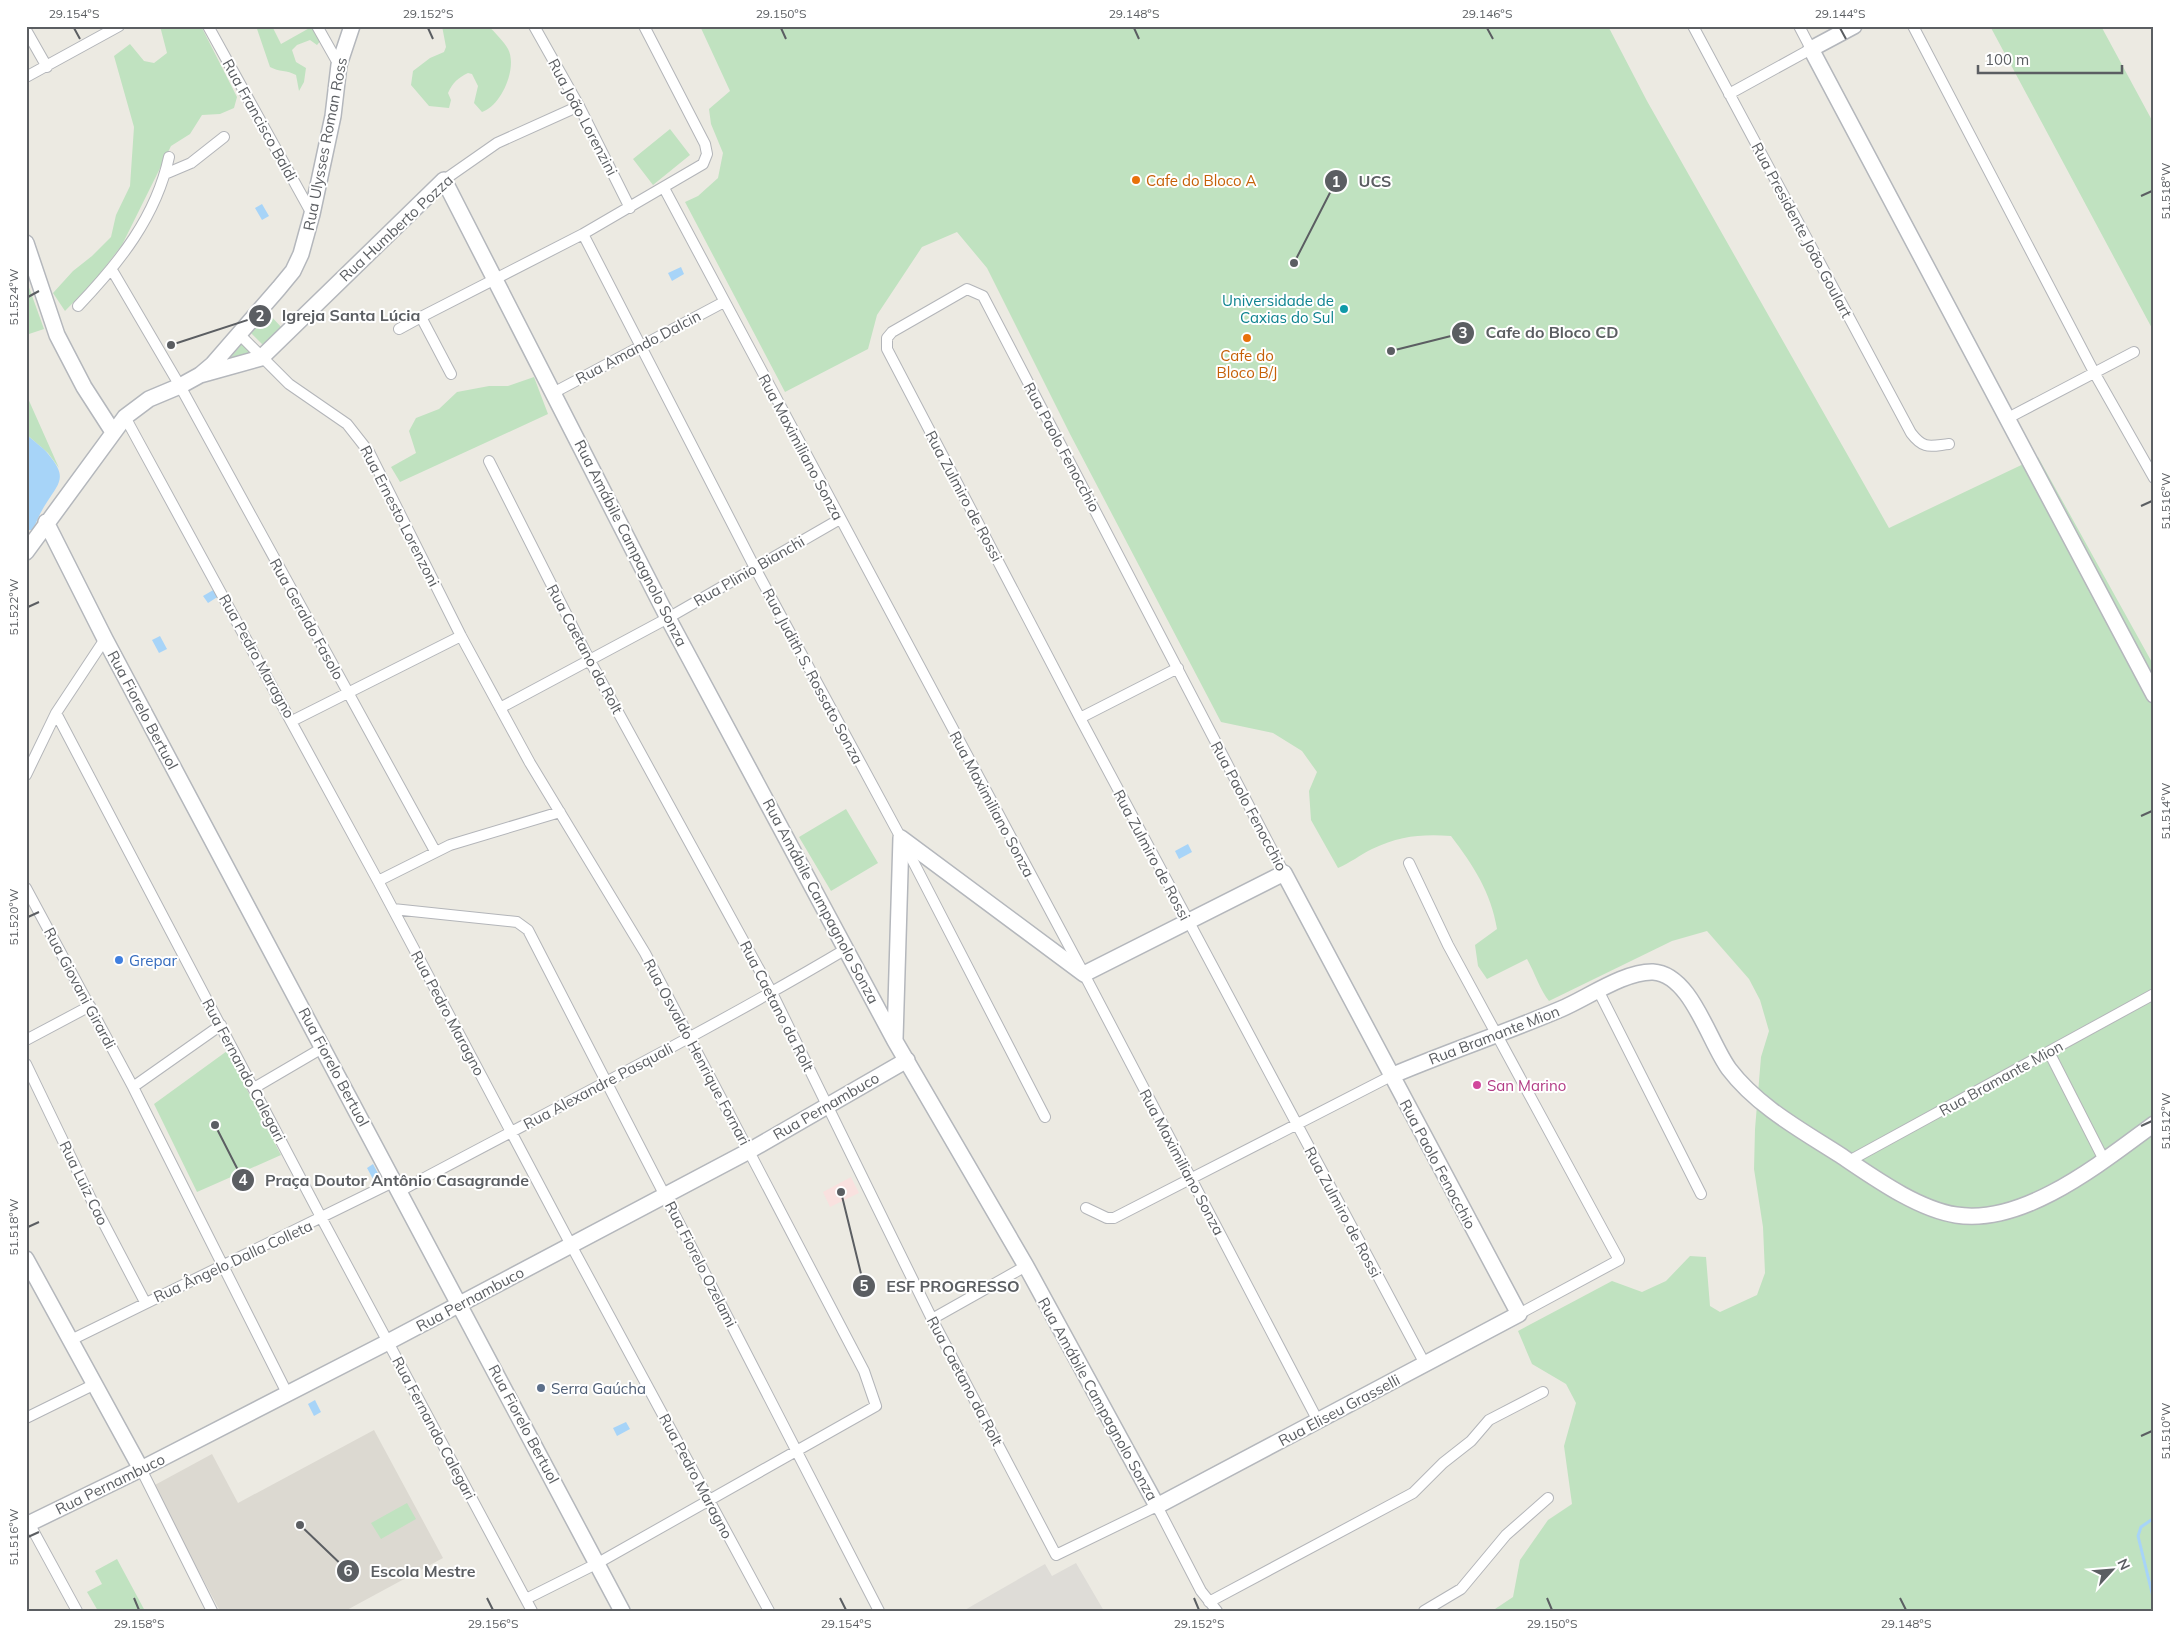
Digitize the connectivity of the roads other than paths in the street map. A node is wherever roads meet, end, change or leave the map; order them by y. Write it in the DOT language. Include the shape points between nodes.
graph roads {
  1 [pos="119,26"];
  2 [pos="208,26"];
  3 [pos="317,26"];
  4 [pos="352,26"];
  5 [pos="644,26"];
  6 [pos="1693,26"];
  7 [pos="1799,26"];
  8 [pos="1854,26"];
  9 [pos="1913,26"];
  10 [pos="538,29"];
  11 [pos="26,30"];
  12 [pos="1811,49"];
  13 [pos="339,65"];
  14 [pos="47,66"];
  15 [pos="26,78"];
  16 [pos="1729,94"];
  17 [pos="579,106"];
  18 [pos="224,137"];
  19 [pos="169,157"];
  20 [pos="165,174"];
  21 [pos="444,180"];
  22 [pos="664,188"];
  23 [pos="630,208"];
  24 [pos="312,214"];
  25 [pos="583,234"];
  26 [pos="26,243"];
  27 [pos="112,270"];
  28 [pos="496,279"];
  29 [pos="724,302"];
  30 [pos="78,306"];
  31 [pos="421,317"];
  32 [pos="399,329"];
  33 [pos="240,335"];
  34 [pos="886,342"];
  35 [pos="640,347"];
  36 [pos="2134,352"];
  37 [pos="261,358"];
  38 [pos="451,374"];
  39 [pos="2095,374"];
  40 [pos="200,375"];
  41 [pos="180,386"];
  42 [pos="553,393"];
  43 [pos="125,417"];
  44 [pos="2008,418"];
  45 [pos="113,432"];
  46 [pos="1950,444"];
  47 [pos="489,461"];
  48 [pos="2154,478"];
  49 [pos="840,519"];
  50 [pos="46,522"];
  51 [pos="26,552"];
  52 [pos="755,568"];
  53 [pos="668,618"];
  54 [pos="460,636"];
  55 [pos="105,639"];
  56 [pos="590,660"];
  57 [pos="1178,668"];
  58 [pos="348,692"];
  59 [pos="2154,695"];
  60 [pos="500,708"];
  61 [pos="56,713"];
  62 [pos="1080,718"];
  63 [pos="292,721"];
  64 [pos="26,775"];
  65 [pos="560,812"];
  66 [pos="901,838"];
  67 [pos="435,851"];
  68 [pos="1409,863"];
  69 [pos="1284,872"];
  70 [pos="378,881"];
  71 [pos="26,888"];
  72 [pos="393,909"];
  73 [pos="1188,922"];
  74 [pos="846,949"];
  75 [pos="1084,974"];
  76 [pos="1598,992"];
  77 [pos="772,993"];
  78 [pos="2154,994"];
  79 [pos="90,1006"];
  80 [pos="221,1025"];
  81 [pos="1496,1034"];
  82 [pos="689,1039"];
  83 [pos="26,1040"];
  84 [pos="895,1041"];
  85 [pos="324,1047"];
  86 [pos="2049,1052"];
  87 [pos="906,1060"];
  88 [pos="26,1064"];
  89 [pos="1391,1076"];
  90 [pos="606,1080"];
  91 [pos="133,1087"];
  92 [pos="254,1088"];
  93 [pos="829,1106"];
  94 [pos="1045,1117"];
  95 [pos="1295,1124"];
  96 [pos="2154,1124"];
  97 [pos="511,1131"];
  98 [pos="748,1150"];
  99 [pos="2104,1160"];
  100 [pos="1849,1161"];
  101 [pos="1191,1179"];
  102 [pos="397,1186"];
  103 [pos="666,1194"];
  104 [pos="1702,1194"];
  105 [pos="1086,1208"];
  106 [pos="322,1219"];
  107 [pos="571,1245"];
  108 [pos="26,1259"];
  109 [pos="223,1264"];
  110 [pos="1026,1266"];
  111 [pos="145,1302"];
  112 [pos="459,1303"];
  113 [pos="1518,1314"];
  114 [pos="932,1319"];
  115 [pos="70,1340"];
  116 [pos="388,1342"];
  117 [pos="1425,1364"];
  118 [pos="95,1384"];
  119 [pos="1542,1392"];
  120 [pos="288,1395"];
  121 [pos="26,1418"];
  122 [pos="1318,1421"];
  123 [pos="796,1449"];
  124 [pos="141,1470"];
  125 [pos="1548,1498"];
  126 [pos="708,1499"];
  127 [pos="1157,1506"];
  128 [pos="28,1524"];
  129 [pos="1056,1555"];
  130 [pos="598,1563"];
  131 [pos="526,1599"];
  132 [pos="1209,1602"];
  133 [pos="77,1611"];
  134 [pos="212,1611"];
  135 [pos="532,1611"];
  136 [pos="622,1611"];
  137 [pos="768,1611"];
  138 [pos="879,1611"];
  139 [pos="1217,1611"];
  140 [pos="1424,1611"];
  1 -- 14 [label="street"];
  2 -- 24 [label="street, Rua Francisco Baldi"];
  3 -- 13 [label="street"];
  4 -- 13 [label="street, Rua Ulysses Roman Ross"];
  5 -- 22 [label="street" via="705,144 707,154 703,164"];
  6 -- 16 [label="street, Rua Presidente João Goulart"];
  7 -- 12 [label="street"];
  8 -- 12 [label="street"];
  9 -- 39 [label="street"];
  10 -- 17 [label="street, Rua João Lorenzini"];
  11 -- 14 [label="street"];
  12 -- 16 [label="street"];
  12 -- 44 [label="street"];
  13 -- 24 [label="street, Rua Ulysses Roman Ross"];
  14 -- 15 [label="street"];
  16 -- 46 [label="street, Rua Presidente João Goulart" via="1911,433 1925,446"];
  17 -- 21 [label="street, Rua Humberto Pozza" via="497,143"];
  17 -- 23 [label="street, Rua João Lorenzini"];
  18 -- 20 [label="street" via="191,164"];
  19 -- 20 [label="street"];
  20 -- 27 [label="street" via="137,234"];
  21 -- 28 [label="street, Rua Amábile Campagnolo Sonza"];
  21 -- 37 [label="street, Rua Humberto Pozza"];
  22 -- 23 [label="street"];
  22 -- 29 [label="street, Rua Maximiliano Sonza"];
  23 -- 25 [label="street"];
  24 -- 33 [label="street, Rua Ulysses Roman Ross" via="293,271"];
  25 -- 28 [label="street"];
  25 -- 35 [label="street, Rua Judith S. Rossato Sonza"];
  26 -- 45 [label="street" via="57,335 84,387"];
  27 -- 30 [label="street"];
  27 -- 41 [label="street, Rua Geraldo Fasolo"];
  28 -- 31 [label="street"];
  28 -- 42 [label="street, Rua Amábile Campagnolo Sonza"];
  29 -- 35 [label="street, Rua Amando Dalcin"];
  29 -- 49 [label="street, Rua Maximiliano Sonza"];
  31 -- 32 [label="street"];
  31 -- 38 [label="street"];
  33 -- 37 [label="street, Rua Ernesto Lorenzoni"];
  33 -- 40 [label="street, Rua Ulysses Roman Ross"];
  34 -- 57 [label="street, Rua Paolo Fenocchio" via="892,332 967,289 983,296"];
  34 -- 62 [label="street, Rua Zulmiro de Rossi"];
  35 -- 42 [label="street, Rua Amando Dalcin"];
  35 -- 52 [label="street, Rua Judith S. Rossato Sonza"];
  36 -- 39 [label="street"];
  37 -- 40 [label="street, Rua Humberto Pozza"];
  37 -- 54 [label="street, Rua Ernesto Lorenzoni" via="289,384 347,424 359,438 369,452"];
  39 -- 44 [label="street"];
  39 -- 48 [label="street"];
  40 -- 41 [label="street"];
  41 -- 43 [label="street" via="149,399"];
  41 -- 58 [label="street, Rua Geraldo Fasolo"];
  42 -- 53 [label="street, Rua Amábile Campagnolo Sonza"];
  43 -- 45 [label="street"];
  43 -- 63 [label="street, Rua Pedro Maragno"];
  44 -- 59 [label="street"];
  45 -- 50 [label="street"];
  47 -- 56 [label="street, Rua Caetano da Rolt"];
  49 -- 52 [label="street, Rua Plinio Bianchi"];
  49 -- 75 [label="street, Rua Maximiliano Sonza"];
  50 -- 51 [label="street"];
  50 -- 55 [label="street, Rua Fiorelo Bertuol"];
  52 -- 53 [label="street, Rua Plinio Bianchi"];
  52 -- 66 [label="street, Rua Judith S. Rossato Sonza"];
  53 -- 56 [label="street, Rua Plinio Bianchi"];
  53 -- 74 [label="street, Rua Amábile Campagnolo Sonza"];
  54 -- 58 [label="street"];
  54 -- 60 [label="street, Rua Ernesto Lorenzoni"];
  55 -- 61 [label="street"];
  55 -- 85 [label="street, Rua Fiorelo Bertuol"];
  56 -- 60 [label="street, Rua Plinio Bianchi"];
  56 -- 77 [label="street, Rua Caetano da Rolt"];
  57 -- 62 [label="street"];
  57 -- 69 [label="street, Rua Paolo Fenocchio"];
  58 -- 63 [label="street"];
  58 -- 67 [label="street, Rua Geraldo Fasolo"];
  60 -- 65 [label="street, Rua Osvaldo Henrique Fornari"];
  61 -- 64 [label="street"];
  61 -- 80 [label="street, Rua Fernando Calegari"];
  62 -- 73 [label="street, Rua Zulmiro de Rossi"];
  63 -- 70 [label="street, Rua Pedro Maragno"];
  65 -- 67 [label="street"];
  65 -- 82 [label="street, Rua Osvaldo Henrique Fornari" via="645,953"];
  66 -- 75 [label="street"];
  66 -- 84 [label="street"];
  66 -- 94 [label="street, Rua Judith S. Rossato Sonza"];
  67 -- 70 [label="street"];
  68 -- 81 [label="street"];
  69 -- 73 [label="street"];
  69 -- 89 [label="street, Rua Paolo Fenocchio"];
  70 -- 72 [label="street, Rua Pedro Maragno"];
  71 -- 79 [label="street, Rua Giovani Girardi"];
  72 -- 90 [label="street, Rua Fiorelo Ozelami" via="517,922 528,930"];
  72 -- 97 [label="street, Rua Pedro Maragno"];
  73 -- 75 [label="street"];
  73 -- 95 [label="street, Rua Zulmiro de Rossi"];
  74 -- 77 [label="street, Rua Alexandre Pasquali"];
  74 -- 84 [label="street, Rua Amábile Campagnolo Sonza"];
  75 -- 101 [label="street, Rua Maximiliano Sonza"];
  76 -- 81 [label="street, Rua Bramante Mion"];
  76 -- 100 [label="street, Rua Bramante Mion" via="1633,974 1654,972 1670,977 1683,988 1728,1067 1747,1090"];
  76 -- 104 [label="street"];
  77 -- 82 [label="street, Rua Alexandre Pasquali"];
  77 -- 93 [label="street, Rua Caetano da Rolt"];
  78 -- 86 [label="street, Rua Bramante Mion"];
  79 -- 83 [label="street"];
  79 -- 91 [label="street, Rua Giovani Girardi"];
  80 -- 91 [label="street"];
  80 -- 92 [label="street, Rua Fernando Calegari"];
  81 -- 89 [label="street, Rua Bramante Mion"];
  81 -- 113 [label="street, Rua Eliseu Grasselli" via="1619,1260"];
  82 -- 90 [label="street, Rua Alexandre Pasquali"];
  82 -- 98 [label="street, Rua Osvaldo Henrique Fornari"];
  84 -- 87 [label="street, Rua Amábile Campagnolo Sonza"];
  85 -- 92 [label="street"];
  85 -- 102 [label="street, Rua Fiorelo Bertuol"];
  86 -- 99 [label="street"];
  86 -- 100 [label="street, Rua Bramante Mion"];
  87 -- 93 [label="street, Rua Pernambuco"];
  87 -- 110 [label="street, Rua Amábile Campagnolo Sonza"];
  88 -- 111 [label="street, Rua Luiz Cao"];
  89 -- 95 [label="street, Rua Bramante Mion"];
  89 -- 113 [label="street, Rua Paolo Fenocchio"];
  90 -- 97 [label="street, Rua Alexandre Pasquali"];
  90 -- 103 [label="street, Rua Fiorelo Ozelami"];
  91 -- 109 [label="street, Rua Giovani Girardi"];
  92 -- 106 [label="street, Rua Fernando Calegari"];
  93 -- 98 [label="street, Rua Pernambuco"];
  93 -- 114 [label="street, Rua Caetano da Rolt"];
  95 -- 101 [label="street, Rua Bramante Mion"];
  95 -- 117 [label="street, Rua Zulmiro de Rossi"];
  96 -- 99 [label="street, Rua Bramante Mion"];
  97 -- 102 [label="street, Rua Alexandre Pasquali"];
  97 -- 107 [label="street, Rua Pedro Maragno"];
  98 -- 103 [label="street, Rua Pernambuco"];
  98 -- 123 [label="street, Rua Osvaldo Henrique Fornari" via="864,1371 876,1406"];
  99 -- 100 [label="street, Rua Bramante Mion" via="2024,1207 1990,1216 1956,1215 1915,1201"];
  101 -- 105 [label="street, Rua Bramante Mion" via="1114,1218"];
  101 -- 122 [label="street, Rua Maximiliano Sonza"];
  102 -- 106 [label="street, Rua Ângelo Dalla Colleta"];
  102 -- 112 [label="street, Rua Fiorelo Bertuol"];
  103 -- 107 [label="street, Rua Pernambuco"];
  103 -- 123 [label="street, Rua Fiorelo Ozelami"];
  106 -- 109 [label="street, Rua Ângelo Dalla Colleta"];
  106 -- 116 [label="street, Rua Fernando Calegari"];
  107 -- 112 [label="street, Rua Pernambuco"];
  107 -- 126 [label="street, Rua Pedro Maragno"];
  108 -- 115 [label="street"];
  109 -- 111 [label="street, Rua Ângelo Dalla Colleta"];
  109 -- 120 [label="street, Rua Giovani Girardi"];
  110 -- 114 [label="street"];
  110 -- 127 [label="street, Rua Amábile Campagnolo Sonza"];
  111 -- 115 [label="street, Rua Ângelo Dalla Colleta"];
  112 -- 116 [label="street, Rua Pernambuco"];
  112 -- 130 [label="street, Rua Fiorelo Bertuol"];
  113 -- 117 [label="street, Rua Eliseu Grasselli"];
  114 -- 129 [label="street, Rua Caetano da Rolt"];
  115 -- 118 [label="street"];
  116 -- 120 [label="street, Rua Pernambuco"];
  116 -- 131 [label="street, Rua Fernando Calegari"];
  117 -- 122 [label="street, Rua Eliseu Grasselli"];
  118 -- 121 [label="street"];
  118 -- 124 [label="street"];
  119 -- 132 [label="street" via="1489,1420 1471,1441 1413,1493"];
  120 -- 124 [label="street, Rua Pernambuco"];
  122 -- 127 [label="street, Rua Eliseu Grasselli"];
  123 -- 126 [label="street"];
  123 -- 138 [label="street, Rua Fiorelo Ozelami"];
  124 -- 128 [label="street, Rua Pernambuco"];
  124 -- 134 [label="street"];
  125 -- 140 [label="street" via="1506,1535 1461,1589"];
  126 -- 130 [label="street"];
  126 -- 137 [label="street, Rua Pedro Maragno"];
  127 -- 129 [label="street, Rua Eliseu Grasselli"];
  127 -- 132 [label="street, Rua Amábile Campagnolo Sonza"];
  128 -- 133 [label="street"];
  130 -- 131 [label="street"];
  130 -- 136 [label="street, Rua Fiorelo Bertuol"];
  131 -- 135 [label="street, Rua Fernando Calegari"];
  132 -- 139 [label="street, Rua Amábile Campagnolo Sonza"];
}
